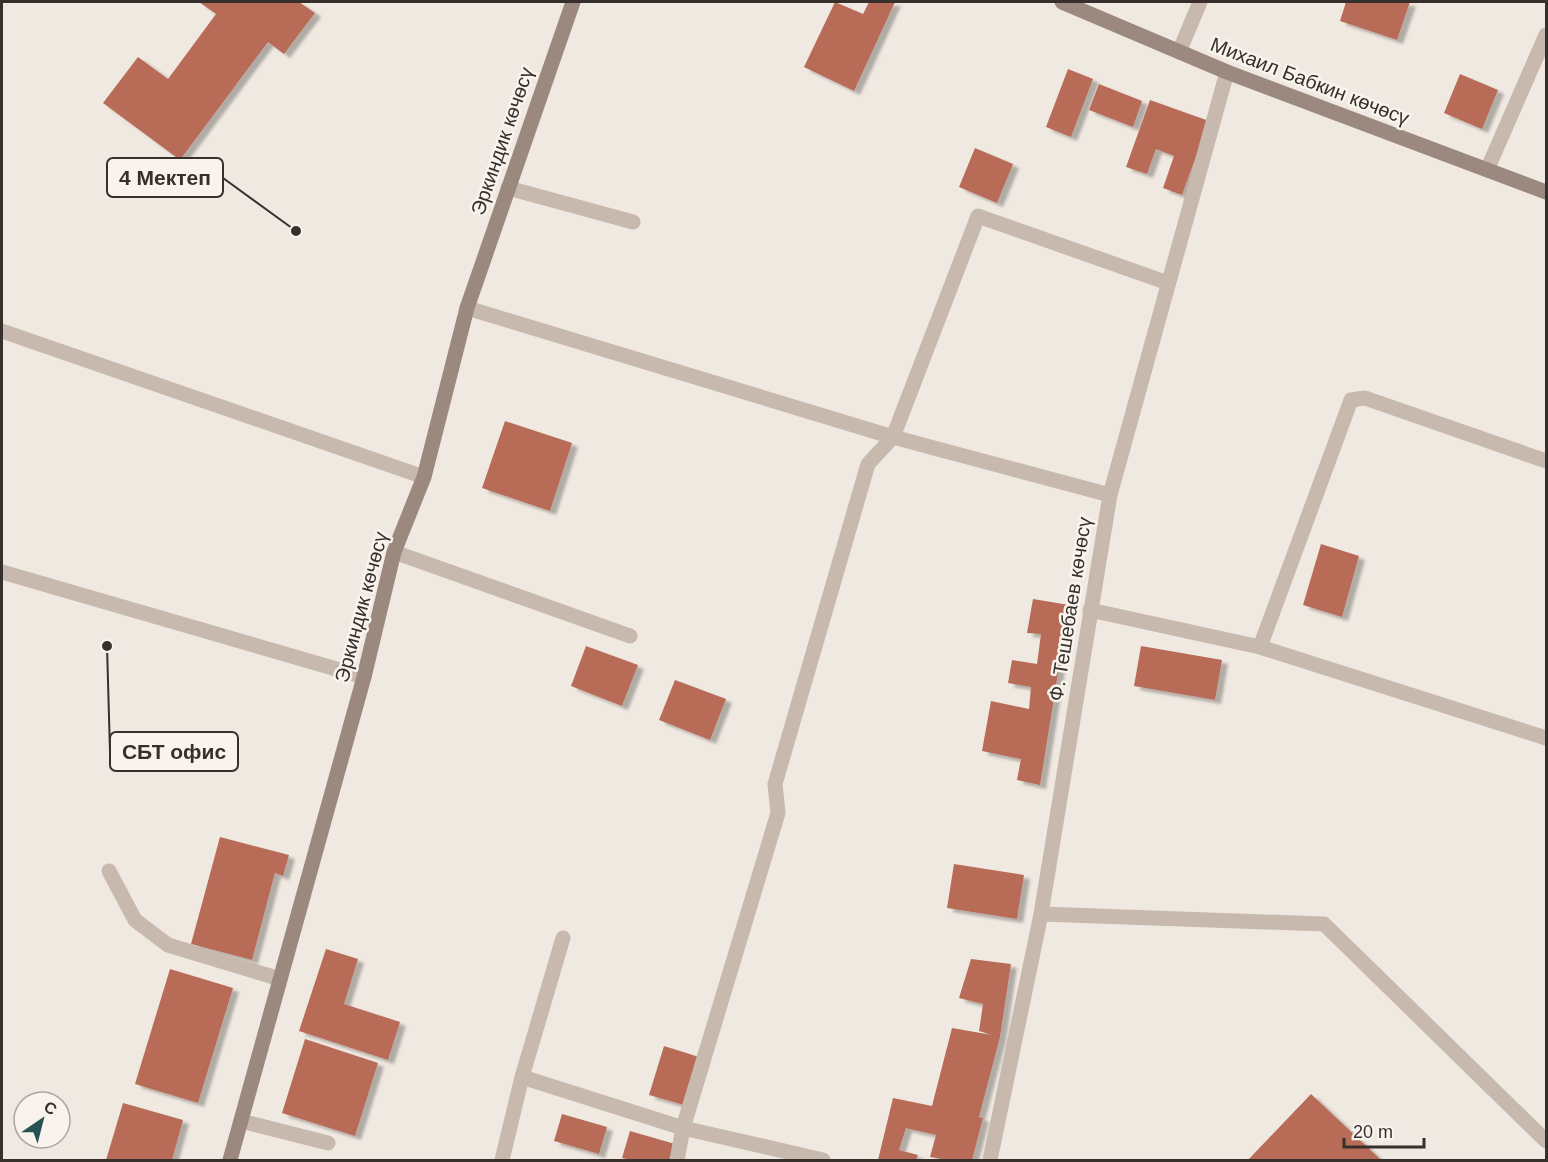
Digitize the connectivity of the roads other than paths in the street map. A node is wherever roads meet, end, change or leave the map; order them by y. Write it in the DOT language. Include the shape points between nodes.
graph roads {
  1 [pos="573,2"];
  2 [pos="1062,2"];
  3 [pos="1200,2"];
  4 [pos="1546,35"];
  5 [pos="1179,52"];
  6 [pos="1227,72"];
  7 [pos="1486,170"];
  8 [pos="508,188"];
  9 [pos="1546,192"];
  10 [pos="633,222"];
  11 [pos="1168,283"];
  12 [pos="467,308"];
  13 [pos="2,331"];
  14 [pos="893,437"];
  15 [pos="1546,461"];
  16 [pos="424,477"];
  17 [pos="1110,495"];
  18 [pos="394,552"];
  19 [pos="2,572"];
  20 [pos="1090,609"];
  21 [pos="630,636"];
  22 [pos="1260,647"];
  23 [pos="364,677"];
  24 [pos="1546,738"];
  25 [pos="109,871"];
  26 [pos="1041,914"];
  27 [pos="564,938"];
  28 [pos="280,979"];
  29 [pos="522,1077"];
  30 [pos="241,1121"];
  31 [pos="683,1128"];
  32 [pos="1546,1141"];
  33 [pos="328,1143"];
  34 [pos="230,1161"];
  35 [pos="502,1161"];
  36 [pos="677,1161"];
  37 [pos="823,1161"];
  38 [pos="990,1161"];
  1 -- 8 [label="main road, Эркиндик көчөсү"];
  2 -- 5 [label="main road, Михаил Бабкин көчөсү"];
  3 -- 5 [label="street"];
  4 -- 7 [label="street"];
  5 -- 6 [label="main road, Михаил Бабкин көчөсү"];
  6 -- 7 [label="main road, Михаил Бабкин көчөсү"];
  6 -- 11 [label="street, Ф. Тешебаев көчөсү"];
  7 -- 9 [label="main road, Михаил Бабкин көчөсү"];
  8 -- 10 [label="street"];
  8 -- 12 [label="main road, Эркиндик көчөсү"];
  11 -- 14 [label="street" via="978,216"];
  11 -- 17 [label="street, Ф. Тешебаев көчөсү"];
  12 -- 14 [label="street"];
  12 -- 16 [label="main road, Эркиндик көчөсү"];
  13 -- 16 [label="street"];
  14 -- 17 [label="street"];
  14 -- 31 [label="street" via="868,464 775,784 778,813"];
  15 -- 22 [label="street" via="1365,398 1351,400"];
  16 -- 18 [label="main road, Эркиндик көчөсү"];
  17 -- 20 [label="street, Ф. Тешебаев көчөсү"];
  18 -- 21 [label="street"];
  18 -- 23 [label="main road, Эркиндик көчөсү"];
  19 -- 23 [label="street"];
  20 -- 22 [label="street"];
  20 -- 26 [label="street, Ф. Тешебаев көчөсү"];
  22 -- 24 [label="street"];
  23 -- 28 [label="main road, Эркиндик көчөсү"];
  25 -- 28 [label="street" via="135,920 168,945"];
  26 -- 32 [label="street" via="1324,924"];
  26 -- 38 [label="street, Ф. Тешебаев көчөсү"];
  27 -- 29 [label="street"];
  28 -- 30 [label="main road, Эркиндик көчөсү"];
  29 -- 31 [label="street"];
  29 -- 35 [label="street"];
  30 -- 33 [label="street"];
  30 -- 34 [label="main road, Эркиндик көчөсү"];
  31 -- 36 [label="street"];
  31 -- 37 [label="street"];
}
